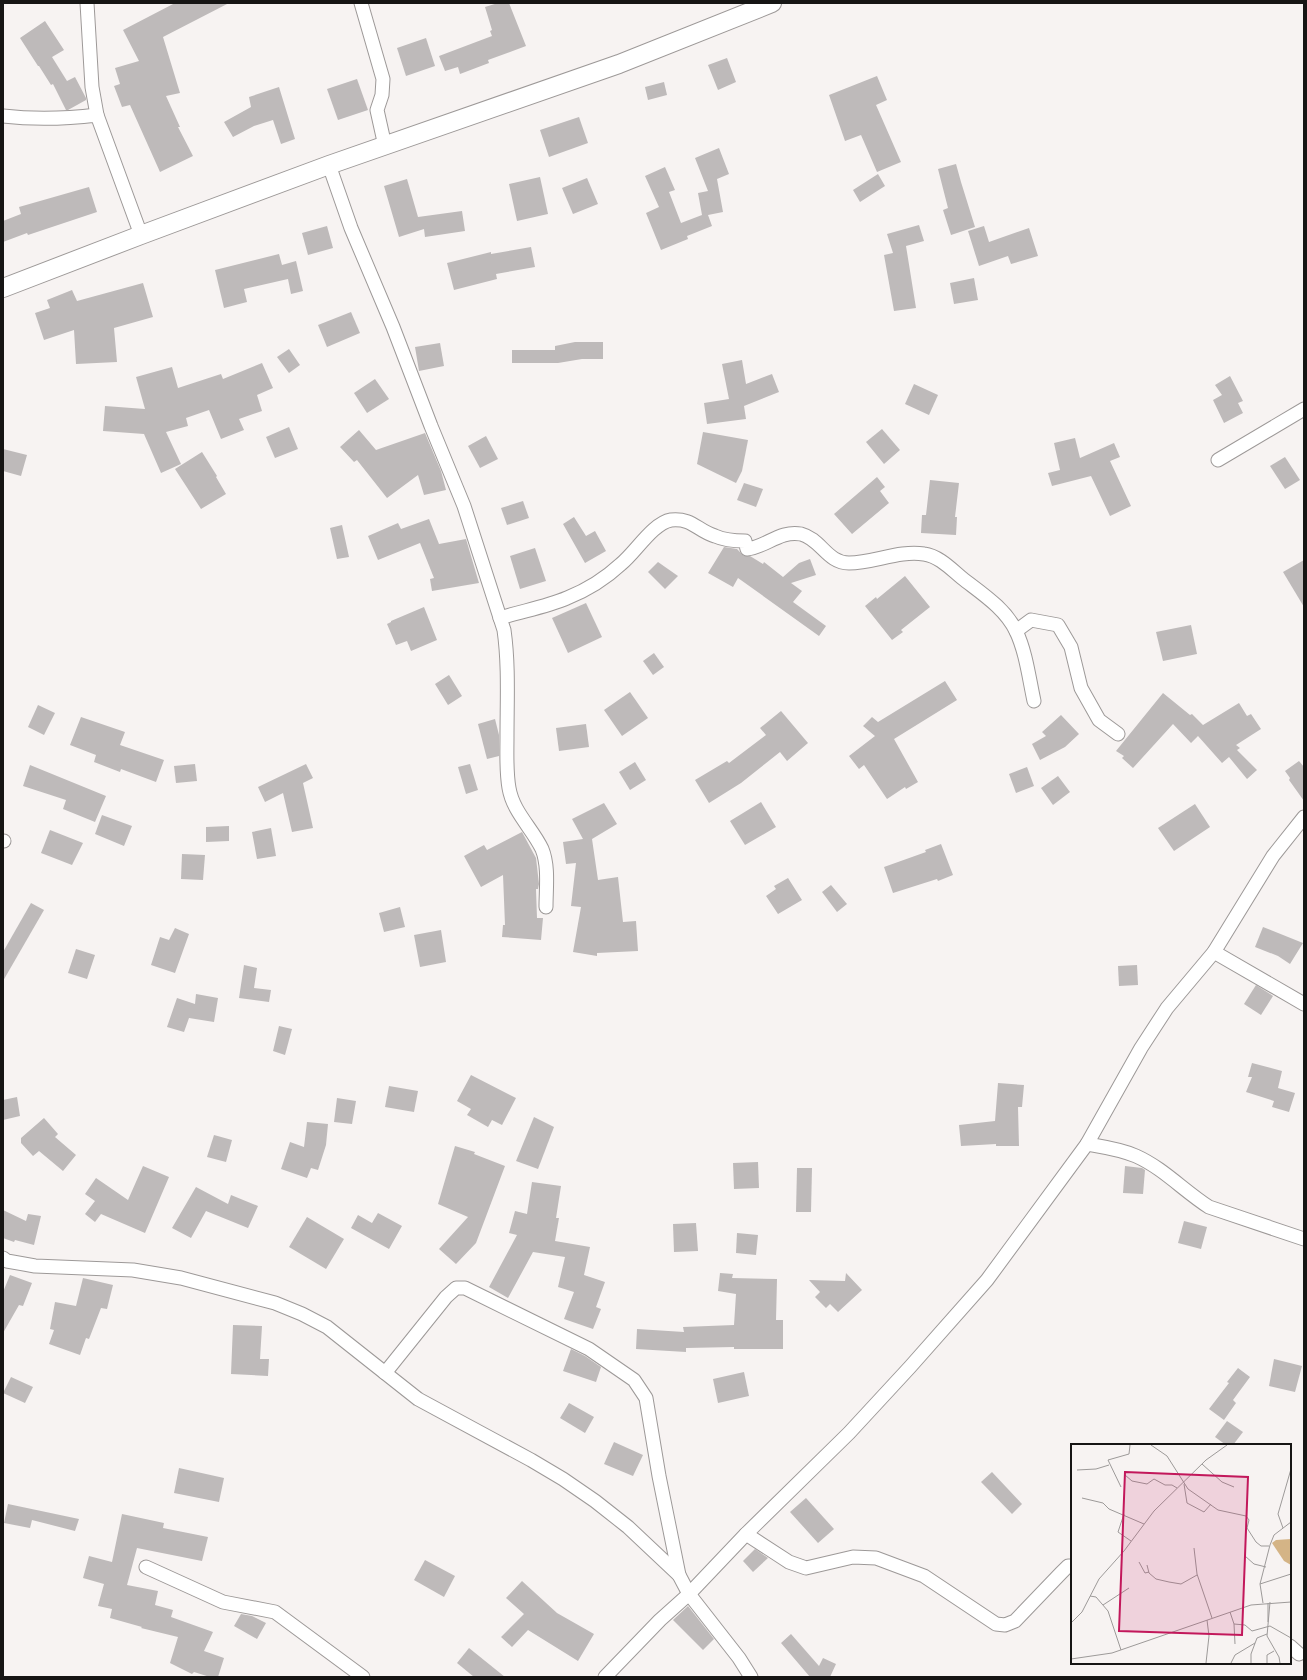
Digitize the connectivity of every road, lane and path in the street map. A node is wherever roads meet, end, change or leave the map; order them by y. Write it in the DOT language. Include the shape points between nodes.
graph roads {
  1 [pos="87,3"];
  2 [pos="361,3"];
  3 [pos="772,3"];
  4 [pos="98,115"];
  5 [pos="3,116"];
  6 [pos="385,146"];
  7 [pos="329,166"];
  8 [pos="141,235"];
  9 [pos="3,288"];
  10 [pos="1304,409"];
  11 [pos="1218,460"];
  12 [pos="500,618"];
  13 [pos="1016,631"];
  14 [pos="1034,701"];
  15 [pos="1118,734"];
  16 [pos="1304,817"];
  17 [pos="546,906"];
  18 [pos="1214,952"];
  19 [pos="1304,1004"];
  20 [pos="1087,1144"];
  21 [pos="1303,1236"];
  22 [pos="3,1258"];
  23 [pos="385,1373"];
  24 [pos="746,1534"];
  25 [pos="1071,1566"];
  26 [pos="146,1567"];
  27 [pos="679,1575"];
  28 [pos="689,1594"];
  29 [pos="363,1677"];
  30 [pos="605,1677"];
  31 [pos="751,1677"];
  1 -- 4 [label="street" via="92,87"];
  2 -- 6 [label="street" via="383,79 382,95 377,110"];
  3 -- 6 [label="main road" via="619,64"];
  4 -- 5 [label="street" via="30,120"];
  4 -- 8 [label="street"];
  6 -- 7 [label="main road"];
  7 -- 8 [label="main road"];
  7 -- 12 [label="street" via="351,228 464,506"];
  8 -- 9 [label="main road"];
  10 -- 11 [label="street"];
  12 -- 13 [label="street" via="568,598 599,581 622,564 655,528 668,521 682,519 714,536 745,541 746,549 762,546 775,537 800,534 811,538 838,561 854,562 925,554 940,560 993,602"];
  12 -- 17 [label="street" via="507,650 509,789 523,820 542,850 545,860"];
  13 -- 14 [label="street"];
  13 -- 15 [label="street" via="1032,620 1058,625 1071,647 1081,688 1099,720"];
  16 -- 18 [label="street" via="1273,856"];
  18 -- 19 [label="street"];
  18 -- 20 [label="street" via="1167,1008 1141,1048"];
  20 -- 21 [label="street" via="1116,1149 1136,1156 1163,1172 1209,1207"];
  20 -- 24 [label="street" via="987,1280 956,1316 849,1433"];
  22 -- 23 [label="street" via="35,1266 133,1270 181,1278 275,1303 327,1327"];
  23 -- 27 [label="street" via="418,1399 564,1479 628,1527"];
  23 -- 27 [label="street" via="446,1297 456,1288 465,1288 582,1346 634,1380 646,1398"];
  24 -- 25 [label="street" via="789,1562 806,1568 853,1557 876,1558 924,1576 996,1624 1005,1625 1015,1621 1068,1566"];
  24 -- 28 [label="street"];
  26 -- 29 [label="street" via="223,1602 275,1612"];
  27 -- 28 [label="street"];
  28 -- 30 [label="street"];
  28 -- 31 [label="street" via="735,1652"];
}
